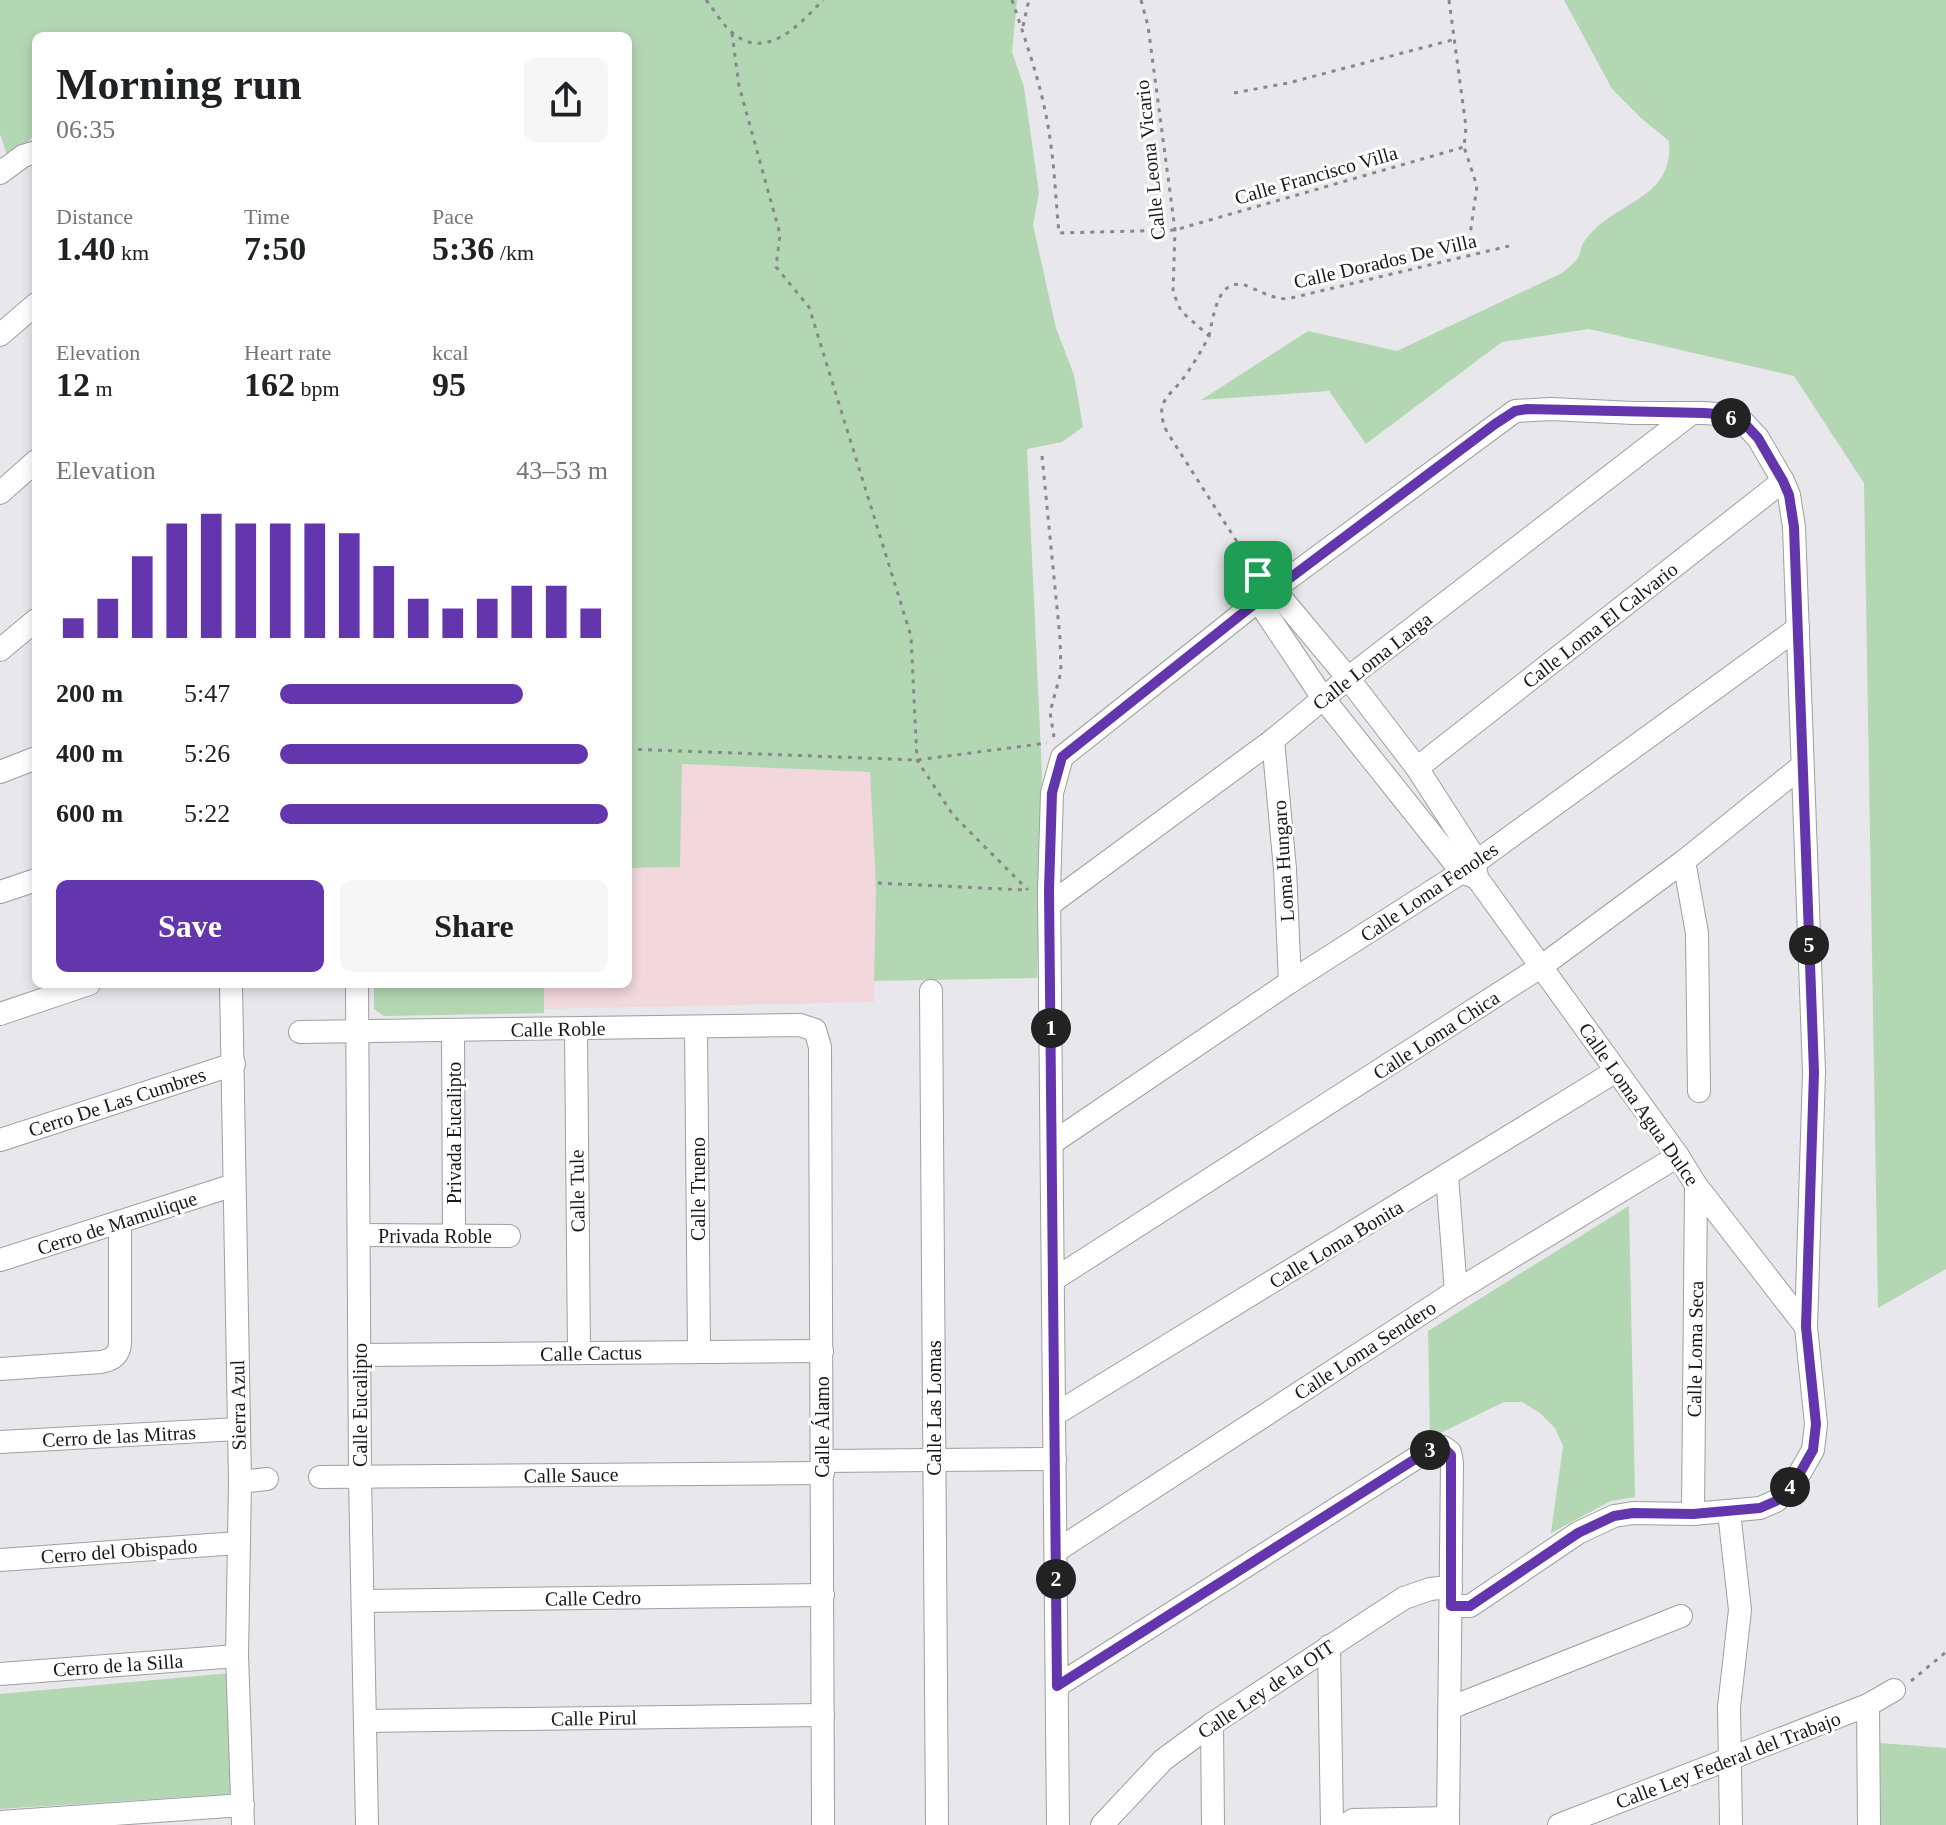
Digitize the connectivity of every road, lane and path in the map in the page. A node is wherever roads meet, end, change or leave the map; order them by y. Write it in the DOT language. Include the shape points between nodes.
graph roads {
  1 [pos="706,0"];
  2 [pos="823,0"];
  3 [pos="1012,0"];
  4 [pos="1029,0"];
  5 [pos="1141,0"];
  6 [pos="1449,0"];
  7 [pos="1022,30"];
  8 [pos="732,33"];
  9 [pos="1453,40"];
  10 [pos="1234,93"];
  11 [pos="1464,147"];
  12 [pos="32,153"];
  13 [pos="1,169"];
  14 [pos="1175,230"];
  15 [pos="1509,246"];
  16 [pos="1467,256"];
  17 [pos="32,307"];
  18 [pos="0,335"];
  19 [pos="1209,336"];
  20 [pos="1692,413"];
  21 [pos="1042,456"];
  22 [pos="32,465"];
  23 [pos="1783,481"];
  24 [pos="0,493"];
  25 [pos="1264,589"];
  26 [pos="32,623"];
  27 [pos="1798,628"];
  28 [pos="0,650"];
  29 [pos="1348,678"];
  30 [pos="1323,698"];
  31 [pos="1273,740"];
  32 [pos="632,749"];
  33 [pos="32,760"];
  34 [pos="917,760"];
  35 [pos="1802,766"];
  36 [pos="1417,768"];
  37 [pos="0,772"];
  38 [pos="1684,861"];
  39 [pos="1472,871"];
  40 [pos="32,881"];
  41 [pos="878,883"];
  42 [pos="0,892"];
  43 [pos="1042,895"];
  44 [pos="1542,966"];
  45 [pos="1290,982"];
  46 [pos="77,988"];
  47 [pos="231,988"];
  48 [pos="357,988"];
  49 [pos="931,991"];
  50 [pos="0,1014"];
  51 [pos="696,1027"];
  52 [pos="576,1029"];
  53 [pos="453,1030"];
  54 [pos="815,1030"];
  55 [pos="300,1032"];
  56 [pos="357,1032"];
  57 [pos="234,1064"];
  58 [pos="1616,1071"];
  59 [pos="1699,1091"];
  60 [pos="0,1140"];
  61 [pos="1052,1143"];
  62 [pos="1678,1156"];
  63 [pos="1447,1176"];
  64 [pos="234,1185"];
  65 [pos="1696,1185"];
  66 [pos="120,1222"];
  67 [pos="360,1235"];
  68 [pos="454,1236"];
  69 [pos="509,1236"];
  70 [pos="0,1260"];
  71 [pos="1053,1280"];
  72 [pos="1456,1291"];
  73 [pos="1806,1327"];
  74 [pos="822,1351"];
  75 [pos="699,1352"];
  76 [pos="579,1353"];
  77 [pos="360,1355"];
  78 [pos="0,1369"];
  79 [pos="1054,1415"];
  80 [pos="238,1429"];
  81 [pos="0,1442"];
  82 [pos="1055,1459"];
  83 [pos="934,1460"];
  84 [pos="823,1467"];
  85 [pos="320,1477"];
  86 [pos="360,1477"];
  87 [pos="267,1479"];
  88 [pos="240,1482"];
  89 [pos="1729,1512"];
  90 [pos="1693,1514"];
  91 [pos="238,1543"];
  92 [pos="1056,1551"];
  93 [pos="0,1560"];
  94 [pos="823,1595"];
  95 [pos="1451,1597"];
  96 [pos="363,1601"];
  97 [pos="1681,1616"];
  98 [pos="1329,1646"];
  99 [pos="1946,1652"];
  100 [pos="237,1656"];
  101 [pos="0,1674"];
  102 [pos="1057,1686"];
  103 [pos="1894,1690"];
  104 [pos="1868,1705"];
  105 [pos="1450,1708"];
  106 [pos="823,1715"];
  107 [pos="365,1721"];
  108 [pos="1212,1724"];
  109 [pos="1731,1759"];
  110 [pos="243,1815"];
  111 [pos="1600,1817"];
  112 [pos="0,1822"];
  113 [pos="1448,1822"];
  114 [pos="367,1825"];
  115 [pos="823,1825"];
  116 [pos="937,1825"];
  117 [pos="1058,1825"];
  118 [pos="1102,1825"];
  119 [pos="1213,1825"];
  120 [pos="1332,1825"];
  121 [pos="1346,1825"];
  122 [pos="1559,1825"];
  123 [pos="1731,1825"];
  124 [pos="1869,1825"];
  1 -- 8 [label="path"];
  2 -- 8 [label="path" via="798,26 771,42 746,42"];
  3 -- 7 [label="path"];
  4 -- 7 [label="path"];
  5 -- 14 [label="path, Calle Leona Vicario"];
  6 -- 9 [label="path"];
  7 -- 14 [label="path, Calle Francisco Villa" via="1051,145 1059,233"];
  8 -- 34 [label="path" via="739,86 780,234 776,267 809,307 911,636"];
  9 -- 10 [label="path"];
  9 -- 11 [label="path" via="1465,117"];
  11 -- 14 [label="path, Calle Francisco Villa"];
  11 -- 16 [label="path" via="1477,186"];
  12 -- 13 [label="street"];
  14 -- 19 [label="path, Calle Leona Vicario" via="1171,277 1176,303"];
  15 -- 16 [label="path, Calle Dorados De Villa"];
  16 -- 19 [label="path, Calle Dorados De Villa" via="1287,299 1235,284 1219,295"];
  17 -- 18 [label="street"];
  19 -- 25 [label="path" via="1161,408 1164,427"];
  20 -- 23 [label="street, Calle Ley de la OIT" via="1744,423"];
  20 -- 25 [label="street" via="1515,411"];
  20 -- 29 [label="street, Calle Loma Larga"];
  21 -- 34 [label="path" via="1060,638 1061,672 1050,712 1054,742"];
  22 -- 24 [label="street"];
  23 -- 27 [label="street, Calle Ley de la OIT" via="1794,527"];
  23 -- 36 [label="street, Calle Loma El Calvario"];
  25 -- 29 [label="street, Calle Loma Agua Dulce"];
  25 -- 30 [label="street, Calle Loma Agua Dulce"];
  25 -- 43 [label="street" via="1062,757 1055,777"];
  26 -- 28 [label="street"];
  27 -- 35 [label="street, Calle Ley de la OIT"];
  27 -- 39 [label="street, Calle Loma Fenoles"];
  29 -- 30 [label="street, Calle Loma Larga"];
  29 -- 36 [label="street, Calle Loma Agua Dulce"];
  30 -- 31 [label="street, Calle Loma Larga"];
  30 -- 39 [label="street, Calle Loma Agua Dulce"];
  31 -- 43 [label="street, Calle Loma Larga"];
  31 -- 45 [label="street, Loma Hungaro"];
  32 -- 34 [label="path"];
  33 -- 37 [label="street"];
  34 -- 43 [label="path" via="953,815"];
  35 -- 38 [label="street, Calle Loma Chica"];
  35 -- 73 [label="street, Calle Ley de la OIT" via="1814,1072"];
  36 -- 39 [label="street, Calle Loma Agua Dulce" via="1457,828"];
  38 -- 44 [label="street, Calle Loma Chica"];
  38 -- 59 [label="street" via="1697,933"];
  39 -- 44 [label="street, Calle Loma Agua Dulce"];
  39 -- 45 [label="street, Calle Loma Fenoles"];
  40 -- 42 [label="street"];
  41 -- 43 [label="path"];
  43 -- 61 [label="street"];
  44 -- 58 [label="street, Calle Loma Agua Dulce"];
  44 -- 71 [label="street, Calle Loma Chica"];
  45 -- 61 [label="street, Calle Loma Fenoles"];
  46 -- 50 [label="street"];
  47 -- 57 [label="street, Sierra Azul"];
  48 -- 56 [label="street, Calle Eucalipto"];
  49 -- 83 [label="street, Calle Las Lomas"];
  51 -- 52 [label="street, Calle Roble"];
  51 -- 54 [label="street, Calle Roble" via="800,1025"];
  51 -- 75 [label="street, Calle Trueno"];
  52 -- 53 [label="street, Calle Roble"];
  52 -- 76 [label="street, Calle Tule"];
  53 -- 56 [label="street, Calle Roble"];
  53 -- 68 [label="street, Privada Eucalipto"];
  54 -- 74 [label="street, Calle Álamo" via="820,1047"];
  55 -- 56 [label="street, Calle Roble"];
  56 -- 67 [label="street, Calle Eucalipto"];
  57 -- 60 [label="street, Cerro De Las Cumbres"];
  57 -- 64 [label="street, Sierra Azul"];
  58 -- 62 [label="street, Calle Loma Agua Dulce"];
  58 -- 63 [label="street, Calle Loma Bonita"];
  61 -- 71 [label="street"];
  62 -- 65 [label="street, Calle Loma Agua Dulce"];
  62 -- 72 [label="street, Calle Loma Sendero"];
  63 -- 72 [label="street"];
  63 -- 79 [label="street, Calle Loma Bonita"];
  64 -- 66 [label="street, Cerro de Mamulique"];
  64 -- 80 [label="street, Sierra Azul"];
  65 -- 73 [label="street, Calle Loma Agua Dulce"];
  65 -- 90 [label="street, Calle Loma Seca"];
  66 -- 70 [label="street, Cerro de Mamulique"];
  66 -- 78 [label="street" via="116,1356 101,1362"];
  67 -- 68 [label="street, Privada Roble"];
  67 -- 77 [label="street, Calle Eucalipto"];
  68 -- 69 [label="street, Privada Roble"];
  71 -- 79 [label="street"];
  72 -- 92 [label="street, Calle Loma Sendero"];
  73 -- 89 [label="street, Calle Ley de la OIT" via="1816,1424 1813,1450 1793,1485 1776,1501"];
  74 -- 75 [label="street, Calle Cactus"];
  74 -- 84 [label="street, Calle Álamo"];
  75 -- 76 [label="street, Calle Cactus"];
  76 -- 77 [label="street, Calle Cactus"];
  77 -- 86 [label="street, Calle Eucalipto"];
  79 -- 82 [label="street"];
  80 -- 81 [label="street, Cerro de las Mitras"];
  80 -- 88 [label="street, Sierra Azul"];
  82 -- 83 [label="street, Calle Sauce"];
  82 -- 92 [label="street"];
  83 -- 84 [label="street, Calle Sauce"];
  83 -- 116 [label="street, Calle Las Lomas"];
  84 -- 86 [label="street, Calle Sauce"];
  84 -- 94 [label="street, Calle Álamo"];
  85 -- 86 [label="street, Calle Sauce"];
  86 -- 96 [label="street, Calle Eucalipto"];
  87 -- 88 [label="street"];
  88 -- 91 [label="street, Sierra Azul"];
  89 -- 90 [label="street, Calle Ley de la OIT"];
  89 -- 109 [label="street" via="1740,1610 1729,1707"];
  90 -- 95 [label="street, Calle Ley de la OIT" via="1614,1516 1578,1533 1470,1606"];
  91 -- 93 [label="street, Cerro del Obispado"];
  91 -- 100 [label="street, Sierra Azul"];
  92 -- 102 [label="street"];
  94 -- 96 [label="street, Calle Cedro"];
  94 -- 106 [label="street, Calle Álamo"];
  95 -- 98 [label="street, Calle Ley de la OIT" via="1430,1589 1404,1598"];
  95 -- 102 [label="street" via="1452,1463 1443,1447 1424,1453"];
  95 -- 105 [label="street"];
  96 -- 107 [label="street, Calle Eucalipto"];
  97 -- 105 [label="street"];
  98 -- 108 [label="street, Calle Ley de la OIT"];
  98 -- 120 [label="street"];
  99 -- 103 [label="path"];
  100 -- 101 [label="street, Cerro de la Silla"];
  100 -- 110 [label="street, Sierra Azul"];
  102 -- 117 [label="street"];
  103 -- 104 [label="street, Calle Ley Federal del Trabajo"];
  104 -- 109 [label="street, Calle Ley Federal del Trabajo"];
  104 -- 124 [label="street"];
  105 -- 113 [label="street"];
  106 -- 107 [label="street, Calle Pirul"];
  106 -- 115 [label="street, Calle Álamo"];
  107 -- 114 [label="street, Calle Eucalipto"];
  108 -- 118 [label="street, Calle Ley de la OIT" via="1163,1760"];
  108 -- 119 [label="street"];
  109 -- 111 [label="street, Calle Ley Federal del Trabajo"];
  109 -- 123 [label="street"];
  110 -- 112 [label="street"];
  111 -- 122 [label="street, Calle Ley Federal del Trabajo"];
  113 -- 121 [label="street" via="1353,1820"];
}
